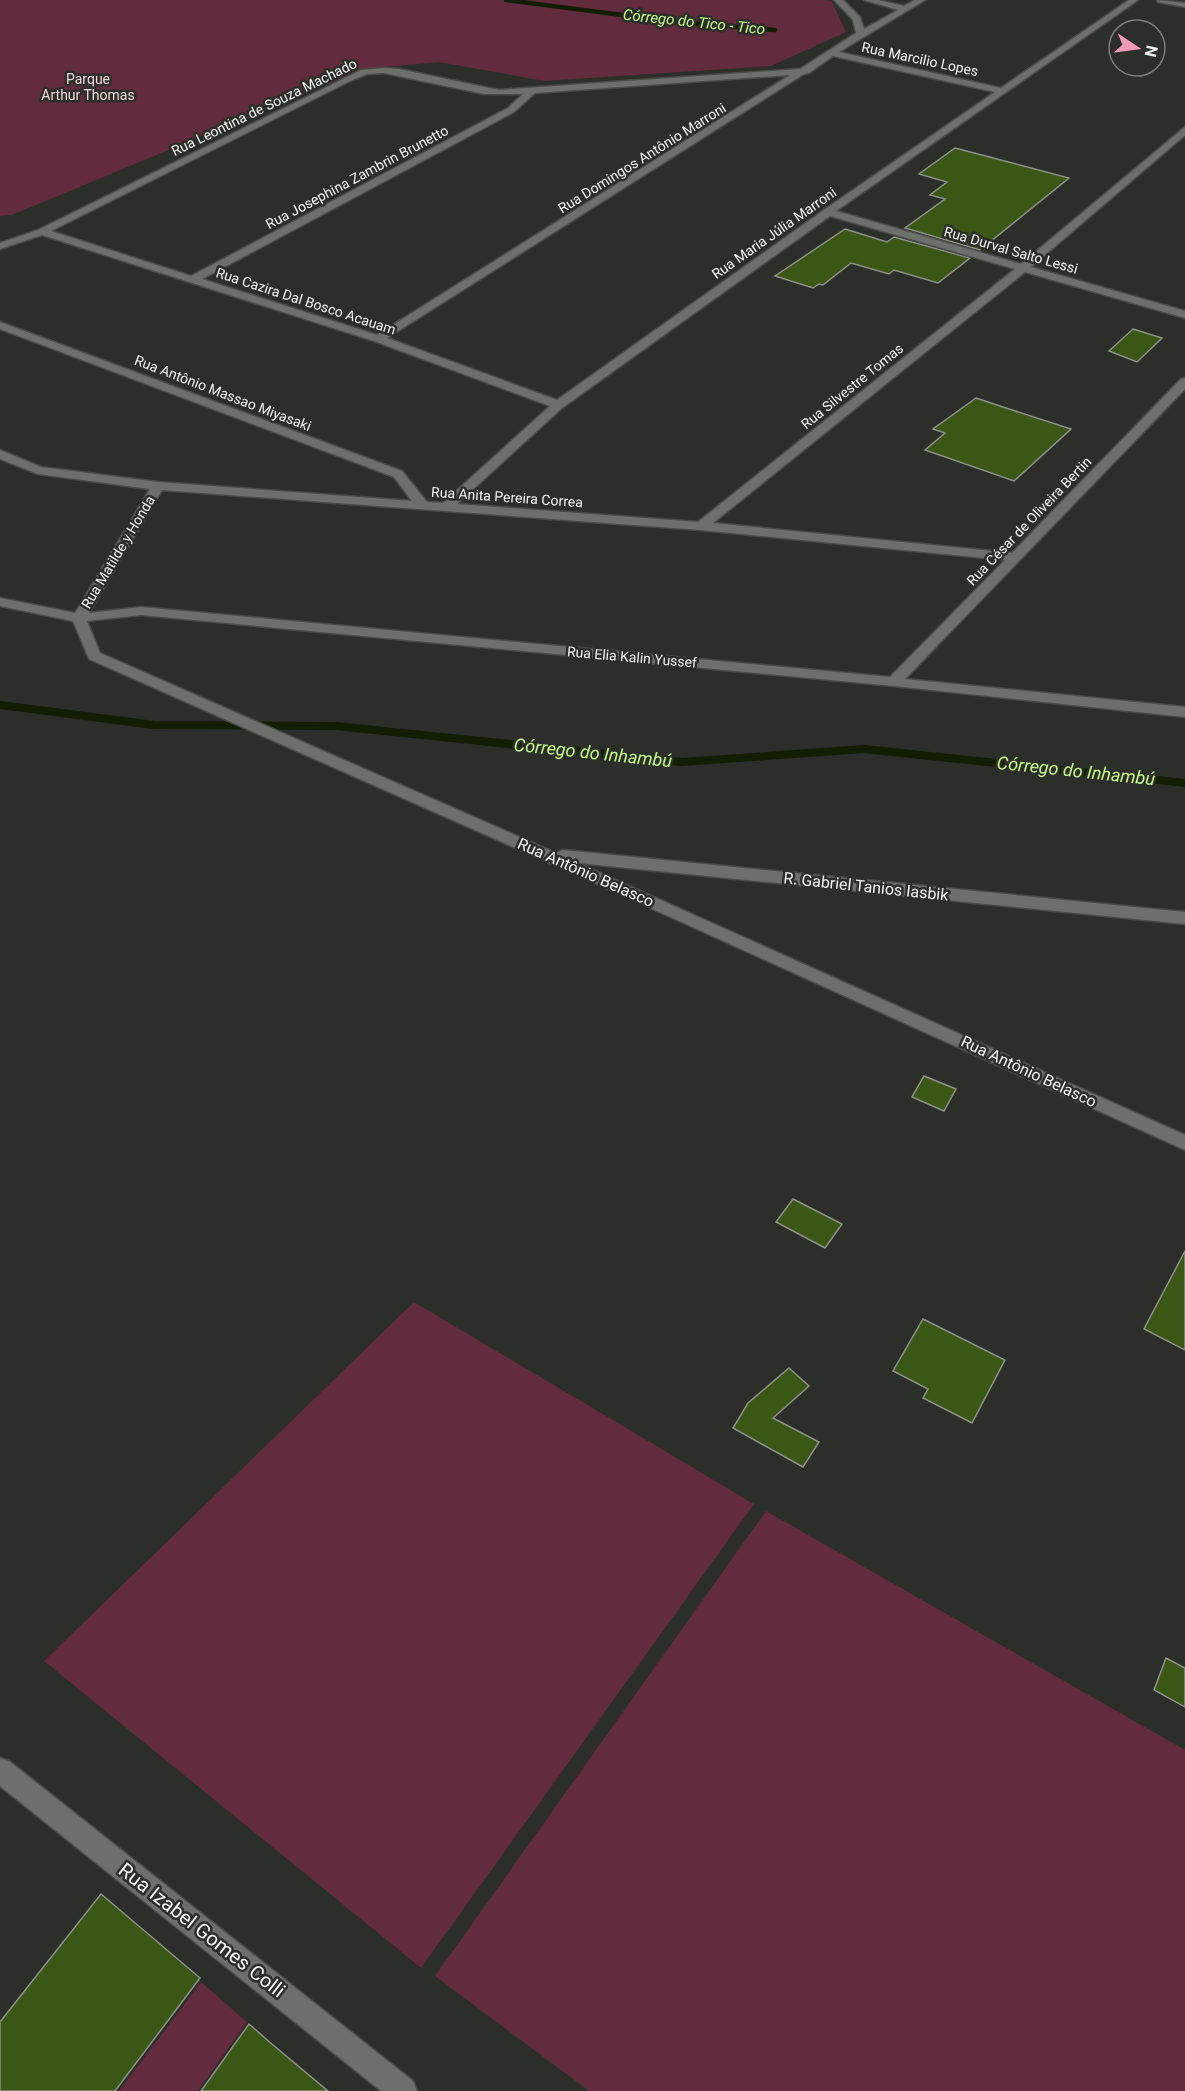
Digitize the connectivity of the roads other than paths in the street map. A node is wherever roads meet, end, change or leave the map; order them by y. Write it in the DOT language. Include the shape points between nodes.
graph roads {
  1 [pos="838,0"];
  2 [pos="868,0"];
  3 [pos="921,0"];
  4 [pos="1134,0"];
  5 [pos="1161,0"];
  6 [pos="1185,5"];
  7 [pos="905,9"];
  8 [pos="861,34"];
  9 [pos="832,53"];
  10 [pos="806,70"];
  11 [pos="1002,91"];
  12 [pos="531,92"];
  13 [pos="1185,130"];
  14 [pos="828,212"];
  15 [pos="42,232"];
  16 [pos="0,246"];
  17 [pos="1022,269"];
  18 [pos="192,280"];
  19 [pos="1185,315"];
  20 [pos="0,325"];
  21 [pos="378,339"];
  22 [pos="1185,382"];
  23 [pos="558,405"];
  24 [pos="0,454"];
  25 [pos="158,486"];
  26 [pos="423,506"];
  27 [pos="445,507"];
  28 [pos="701,526"];
  29 [pos="1016,557"];
  30 [pos="0,602"];
  31 [pos="79,618"];
  32 [pos="894,682"];
  33 [pos="1185,712"];
  34 [pos="539,851"];
  35 [pos="1185,918"];
  36 [pos="1185,1143"];
  37 [pos="0,1770"];
  38 [pos="403,2091"];
  1 -- 8 [label="street" via="857,19"];
  2 -- 7 [label="street"];
  3 -- 7 [label="street, Rua Domingos Antônio Marroni"];
  4 -- 11 [label="street, Rua Maria Júlia Marroni"];
  5 -- 6 [label="street"];
  7 -- 8 [label="street, Rua Domingos Antônio Marroni"];
  8 -- 9 [label="street, Rua Domingos Antônio Marroni"];
  9 -- 10 [label="street, Rua Domingos Antônio Marroni"];
  9 -- 11 [label="street, Rua Marcilio Lopes"];
  10 -- 12 [label="street, Rua Leontina de Souza Machado"];
  10 -- 21 [label="street, Rua Domingos Antônio Marroni"];
  11 -- 14 [label="street, Rua Maria Júlia Marroni"];
  12 -- 15 [label="street, Rua Leontina de Souza Machado" via="490,93 396,72 370,71"];
  12 -- 18 [label="street, Rua Josephina Zambrin Brunetto" via="511,110"];
  13 -- 17 [label="street, Rua Silvestre Tomas"];
  14 -- 17 [label="street, Rua Durval Salto Lessi"];
  14 -- 23 [label="street, Rua Maria Júlia Marroni"];
  15 -- 16 [label="street, Rua Leontina de Souza Machado"];
  15 -- 18 [label="street, Rua Cazira Dal Bosco Acauam"];
  17 -- 19 [label="street, Rua Durval Salto Lessi"];
  17 -- 28 [label="street, Rua Silvestre Tomas"];
  18 -- 21 [label="street, Rua Cazira Dal Bosco Acauam"];
  20 -- 26 [label="street, Rua Antônio Massao Miyasaki" via="398,474"];
  21 -- 23 [label="street, Rua Cazira Dal Bosco Acauam"];
  22 -- 29 [label="street, Rua César de Oliveira Bertin"];
  23 -- 27 [label="street, Rua Maria Júlia Marroni"];
  24 -- 25 [label="street, Rua Anita Pereira Correa" via="38,470"];
  25 -- 26 [label="street, Rua Anita Pereira Correa"];
  25 -- 31 [label="street, Rua Matilde y Honda"];
  26 -- 27 [label="street, Rua Anita Pereira Correa"];
  27 -- 28 [label="street, Rua Anita Pereira Correa"];
  28 -- 29 [label="street, Rua Anita Pereira Correa"];
  29 -- 32 [label="street, Rua César de Oliveira Bertin"];
  30 -- 31 [label="street"];
  31 -- 32 [label="street, Rua Elia Kalin Yussef" via="141,611"];
  31 -- 34 [label="street, Rua Antônio Belasco" via="94,656"];
  32 -- 33 [label="street, Rua Elia Kalin Yussef"];
  34 -- 35 [label="street, R. Gabriel Tanios Iasbik"];
  34 -- 36 [label="street, Rua Antônio Belasco"];
  37 -- 38 [label="street, Rua Izabel Gomes Colli"];
}
